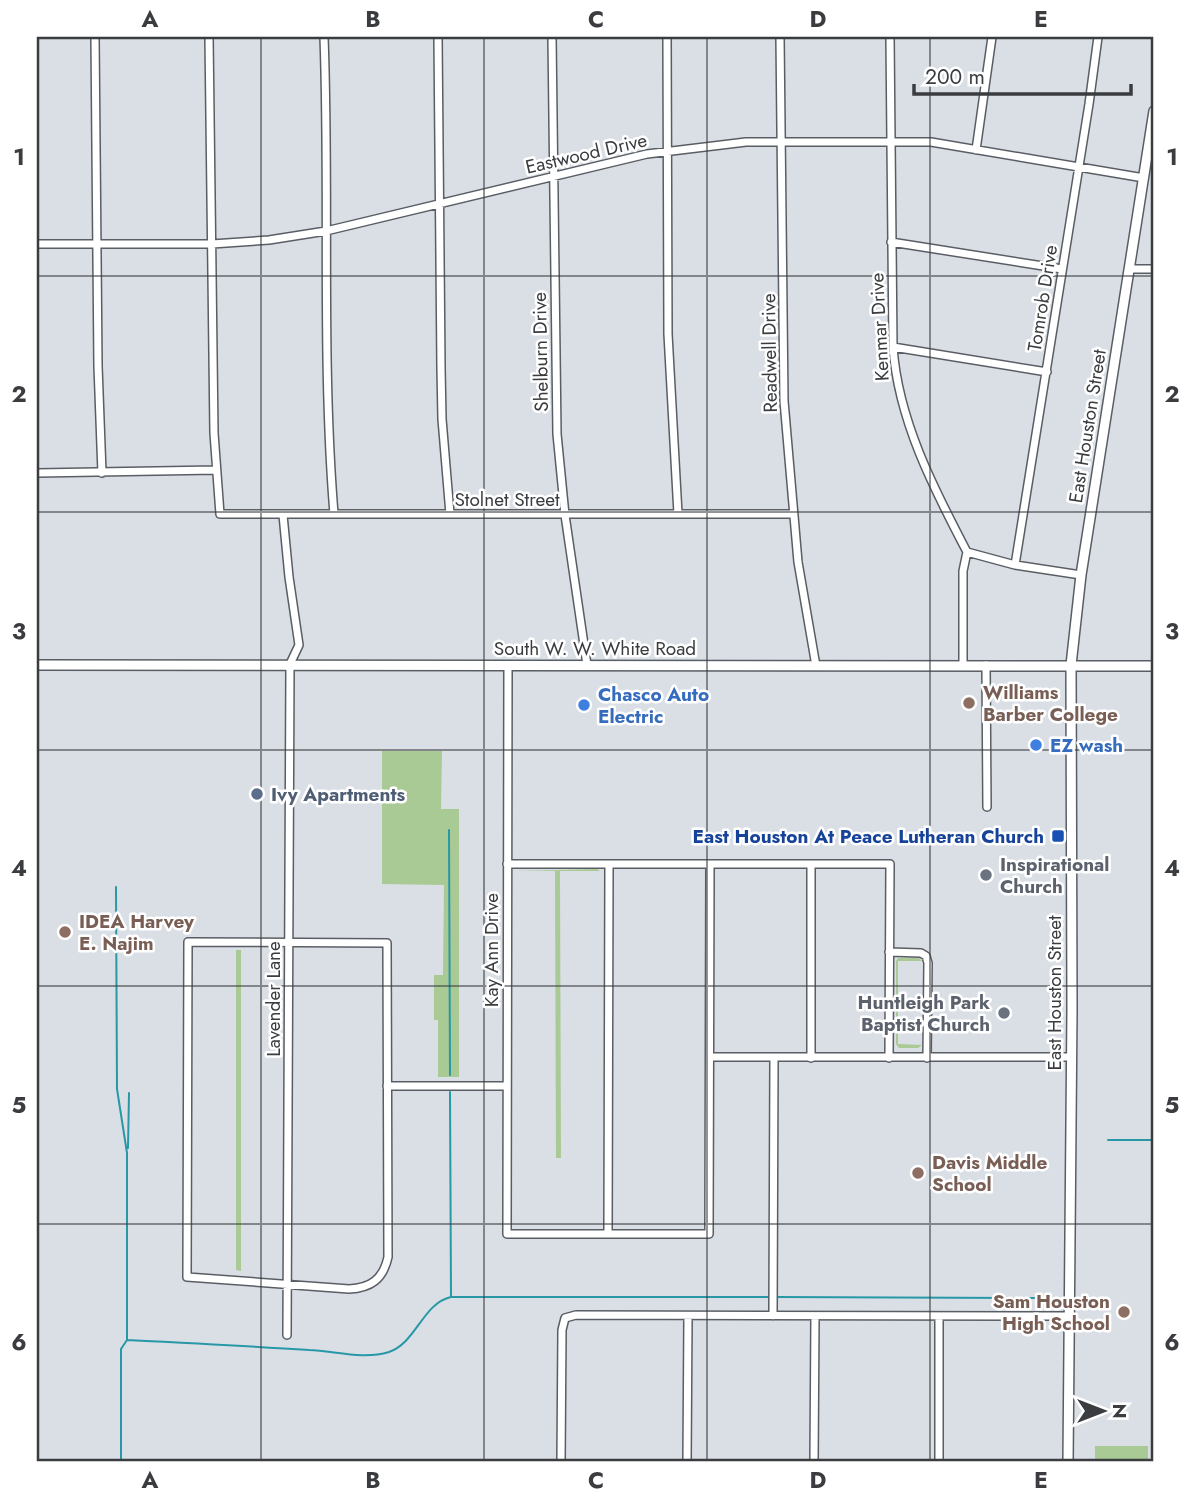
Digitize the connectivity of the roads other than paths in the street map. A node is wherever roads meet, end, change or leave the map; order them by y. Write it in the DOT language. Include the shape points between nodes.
graph roads {
  1 [pos="95,37"];
  2 [pos="209,37"];
  3 [pos="324,37"];
  4 [pos="438,37"];
  5 [pos="552,37"];
  6 [pos="667,37"];
  7 [pos="780,37"];
  8 [pos="890,37"];
  9 [pos="992,37"];
  10 [pos="1098,37"];
  11 [pos="1154,111"];
  12 [pos="782,141"];
  13 [pos="891,141"];
  14 [pos="976,150"];
  15 [pos="668,151"];
  16 [pos="1079,167"];
  17 [pos="554,176"];
  18 [pos="1144,178"];
  19 [pos="440,205"];
  20 [pos="326,231"];
  21 [pos="891,242"];
  22 [pos="37,244"];
  23 [pos="97,244"];
  24 [pos="212,244"];
  25 [pos="1062,269"];
  26 [pos="1129,269"];
  27 [pos="1154,269"];
  28 [pos="893,347"];
  29 [pos="1047,372"];
  30 [pos="216,470"];
  31 [pos="102,473"];
  32 [pos="37,474"];
  33 [pos="334,514"];
  34 [pos="450,514"];
  35 [pos="678,514"];
  36 [pos="793,514"];
  37 [pos="283,515"];
  38 [pos="565,515"];
  39 [pos="967,552"];
  40 [pos="1015,565"];
  41 [pos="1081,575"];
  42 [pos="290,664"];
  43 [pos="37,665"];
  44 [pos="587,665"];
  45 [pos="963,665"];
  46 [pos="986,665"];
  47 [pos="1071,665"];
  48 [pos="508,666"];
  49 [pos="816,666"];
  50 [pos="1154,666"];
  51 [pos="987,807"];
  52 [pos="507,864"];
  53 [pos="609,864"];
  54 [pos="710,864"];
  55 [pos="811,864"];
  56 [pos="289,943"];
  57 [pos="889,952"];
  58 [pos="710,1057"];
  59 [pos="1071,1057"];
  60 [pos="774,1058"];
  61 [pos="811,1058"];
  62 [pos="889,1058"];
  63 [pos="927,1058"];
  64 [pos="387,1086"];
  65 [pos="507,1086"];
  66 [pos="608,1234"];
  67 [pos="287,1284"];
  68 [pos="774,1316"];
  69 [pos="815,1316"];
  70 [pos="939,1316"];
  71 [pos="1068,1316"];
  72 [pos="688,1317"];
  73 [pos="287,1335"];
  74 [pos="561,1462"];
  75 [pos="687,1462"];
  76 [pos="814,1462"];
  77 [pos="939,1462"];
  78 [pos="1068,1462"];
  1 -- 23 [label="street"];
  2 -- 24 [label="street"];
  3 -- 20 [label="street"];
  4 -- 19 [label="street"];
  5 -- 17 [label="street, Shelburn Drive"];
  6 -- 15 [label="street"];
  7 -- 12 [label="street, Readwell Drive"];
  8 -- 13 [label="street, Kenmar Drive"];
  9 -- 14 [label="street"];
  10 -- 16 [label="street, Tomrob Drive"];
  11 -- 18 [label="main road, East Houston Street"];
  12 -- 13 [label="street, Eastwood Drive"];
  12 -- 15 [label="street, Eastwood Drive"];
  12 -- 36 [label="street, Readwell Drive" via="784,401"];
  13 -- 14 [label="street, Eastwood Drive"];
  13 -- 21 [label="street, Kenmar Drive"];
  14 -- 16 [label="street, Eastwood Drive"];
  15 -- 17 [label="street, Eastwood Drive"];
  15 -- 35 [label="street" via="668,334"];
  16 -- 18 [label="street, Eastwood Drive"];
  16 -- 25 [label="street, Tomrob Drive"];
  17 -- 19 [label="street, Eastwood Drive"];
  17 -- 38 [label="street, Shelburn Drive" via="555,389"];
  18 -- 26 [label="main road, East Houston Street"];
  19 -- 20 [label="street, Eastwood Drive"];
  19 -- 34 [label="street" via="442,418"];
  20 -- 24 [label="street, Eastwood Drive"];
  20 -- 33 [label="street" via="328,432"];
  21 -- 25 [label="street"];
  21 -- 28 [label="street, Kenmar Drive"];
  22 -- 23 [label="street, Eastwood Drive"];
  23 -- 24 [label="street, Eastwood Drive"];
  23 -- 31 [label="street"];
  24 -- 30 [label="street"];
  25 -- 29 [label="street, Tomrob Drive"];
  26 -- 27 [label="street"];
  26 -- 41 [label="main road, East Houston Street"];
  28 -- 29 [label="street"];
  28 -- 39 [label="street, Kenmar Drive" via="904,411"];
  29 -- 40 [label="street, Tomrob Drive"];
  30 -- 31 [label="street"];
  30 -- 37 [label="street, Stolnet Street" via="220,514"];
  31 -- 32 [label="street"];
  33 -- 34 [label="street, Stolnet Street"];
  33 -- 37 [label="street, Stolnet Street"];
  34 -- 38 [label="street, Stolnet Street"];
  35 -- 36 [label="street, Stolnet Street"];
  35 -- 38 [label="street, Stolnet Street"];
  36 -- 49 [label="street, Readwell Drive"];
  37 -- 42 [label="street, Lavender Lane" via="299,645"];
  38 -- 44 [label="street, Shelburn Drive"];
  39 -- 40 [label="street"];
  39 -- 45 [label="street"];
  40 -- 41 [label="street"];
  41 -- 47 [label="main road, East Houston Street"];
  42 -- 43 [label="main road, South W. W. White Road"];
  42 -- 48 [label="main road, South W. W. White Road"];
  42 -- 56 [label="street, Lavender Lane"];
  44 -- 48 [label="main road, South W. W. White Road"];
  44 -- 49 [label="main road, South W. W. White Road"];
  45 -- 46 [label="main road, South W. W. White Road"];
  45 -- 49 [label="main road, South W. W. White Road"];
  46 -- 47 [label="main road, South W. W. White Road"];
  46 -- 51 [label="street"];
  47 -- 50 [label="main road, South W. W. White Road"];
  47 -- 59 [label="main road, East Houston Street"];
  48 -- 52 [label="street, Kay Ann Drive"];
  52 -- 53 [label="street"];
  52 -- 65 [label="street, Kay Ann Drive"];
  53 -- 54 [label="street"];
  53 -- 66 [label="street"];
  54 -- 55 [label="street"];
  54 -- 58 [label="street"];
  55 -- 57 [label="street" via="890,864"];
  55 -- 61 [label="street"];
  56 -- 64 [label="street" via="387,943"];
  56 -- 67 [label="street, Lavender Lane"];
  56 -- 67 [label="street" via="188,942 187,1277"];
  57 -- 62 [label="street"];
  57 -- 63 [label="street" via="926,956"];
  58 -- 60 [label="street"];
  58 -- 66 [label="street" via="709,1234"];
  59 -- 63 [label="street"];
  59 -- 71 [label="main road, East Houston Street"];
  60 -- 61 [label="street"];
  60 -- 68 [label="street"];
  61 -- 62 [label="street"];
  62 -- 63 [label="street"];
  64 -- 65 [label="street"];
  64 -- 67 [label="street" via="386,1265 370,1286 349,1289"];
  65 -- 66 [label="street, Kay Ann Drive" via="507,1234"];
  67 -- 73 [label="street, Lavender Lane"];
  68 -- 69 [label="street"];
  68 -- 72 [label="street"];
  69 -- 70 [label="street"];
  69 -- 76 [label="street"];
  70 -- 71 [label="street"];
  70 -- 77 [label="street"];
  71 -- 78 [label="main road, East Houston Street"];
  72 -- 74 [label="street" via="565,1318"];
  72 -- 75 [label="street"];
}
